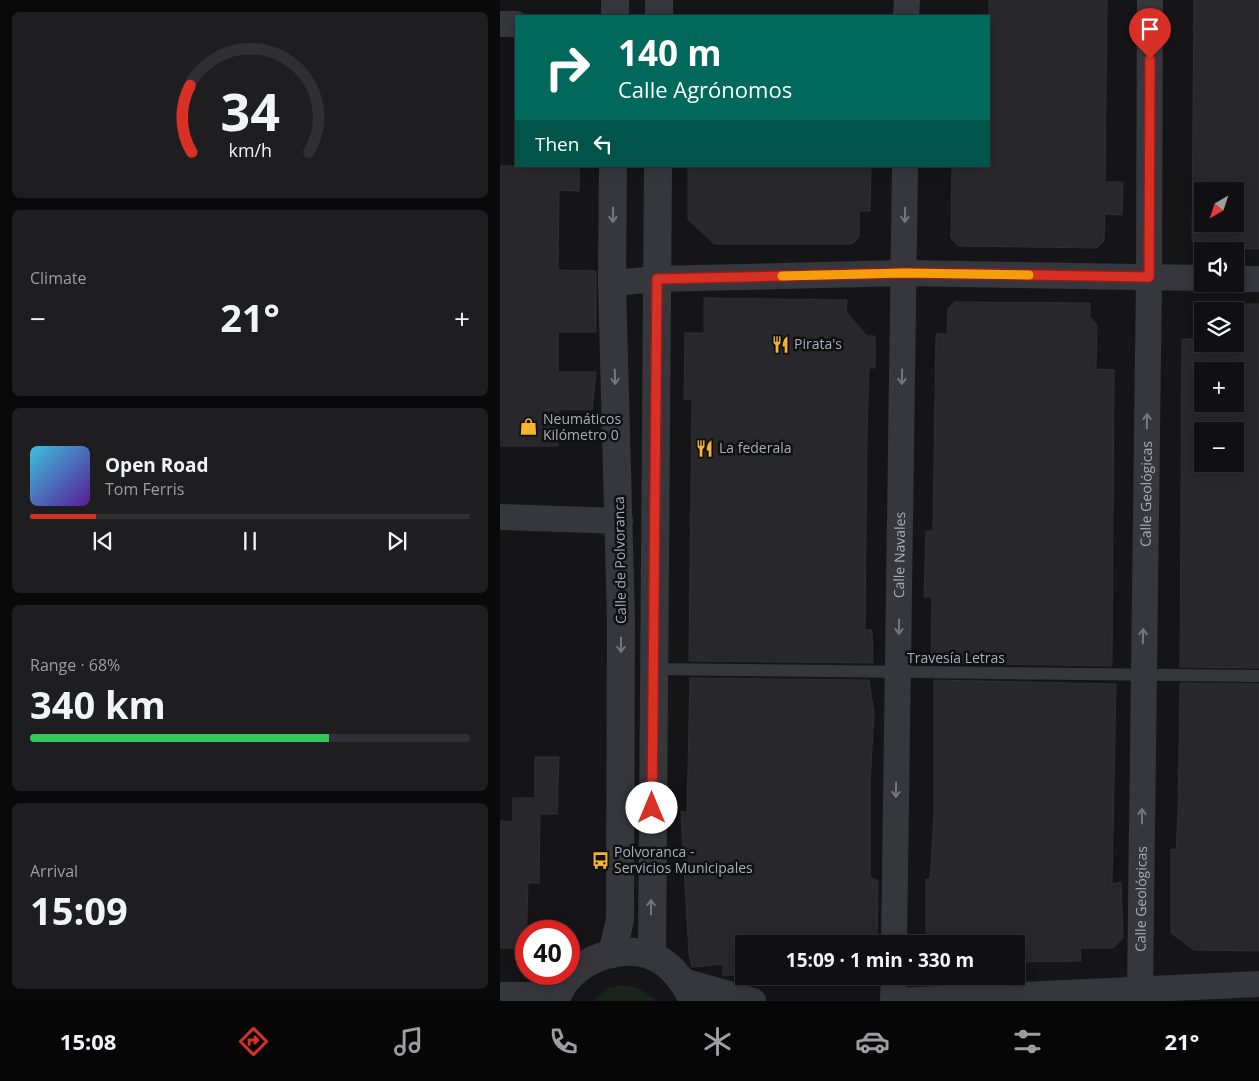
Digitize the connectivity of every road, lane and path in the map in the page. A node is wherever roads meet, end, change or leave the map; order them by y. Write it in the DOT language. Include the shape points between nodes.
graph roads {
  1 [pos="615,0"];
  2 [pos="659,0"];
  3 [pos="906,0"];
  4 [pos="1150,0"];
  5 [pos="615,15"];
  6 [pos="659,15"];
  7 [pos="906,15"];
  8 [pos="500,24"];
  9 [pos="515,24"];
  10 [pos="613,167"];
  11 [pos="658,167"];
  12 [pos="905,167"];
  13 [pos="904,273"];
  14 [pos="1149,277"];
  15 [pos="1194,278"];
  16 [pos="657,279"];
  17 [pos="1244,279"];
  18 [pos="1259,279"];
  19 [pos="612,283"];
  20 [pos="500,517"];
  21 [pos="620,521"];
  22 [pos="653,669"];
  23 [pos="898,673"];
  24 [pos="1143,675"];
  25 [pos="1259,676"];
  26 [pos="894,935"];
  27 [pos="612,954"];
  28 [pos="652,956"];
  29 [pos="1259,984"];
  30 [pos="894,985"];
  31 [pos="1140,988"];
  32 [pos="688,991"];
  33 [pos="500,995"];
  34 [pos="557,998"];
  35 [pos="753,1001"];
  36 [pos="894,1001"];
  1 -- 5 [label="street"];
  2 -- 6 [label="street"];
  3 -- 7 [label="street"];
  4 -- 14 [label="street, Calle Geológicas"];
  8 -- 9 [label="street"];
  10 -- 19 [label="street, Calle de Polvoranca, one-way"];
  11 -- 16 [label="street"];
  12 -- 13 [label="street, Calle Navales, one-way"];
  13 -- 14 [label="street"];
  13 -- 16 [label="street"];
  13 -- 23 [label="street, Calle Navales, one-way"];
  14 -- 15 [label="street"];
  24 -- 14 [label="street, Calle Geológicas, one-way"];
  16 -- 19 [label="street"];
  16 -- 22 [label="street"];
  17 -- 18 [label="street"];
  19 -- 21 [label="street, Calle de Polvoranca, one-way"];
  20 -- 21 [label="street"];
  21 -- 27 [label="street, Calle de Polvoranca, one-way" via="620,920"];
  22 -- 23 [label="lane, Travesía Letras"];
  28 -- 22 [label="street, one-way"];
  23 -- 24 [label="lane, Travesía Letras"];
  23 -- 26 [label="street, Calle Navales, one-way"];
  24 -- 25 [label="lane, Travesía Letras"];
  31 -- 24 [label="street, Calle Geológicas, one-way"];
  27 -- 28 [label="street" via="628,952"];
  27 -- 34 [label="street" via="589,961 574,973"];
  28 -- 32 [label="street" via="668,967"];
  29 -- 31 [label="street"];
  30 -- 36 [label="street"];
  31 -- 36 [label="street"];
  32 -- 35 [label="street"];
  33 -- 34 [label="street"];
}
